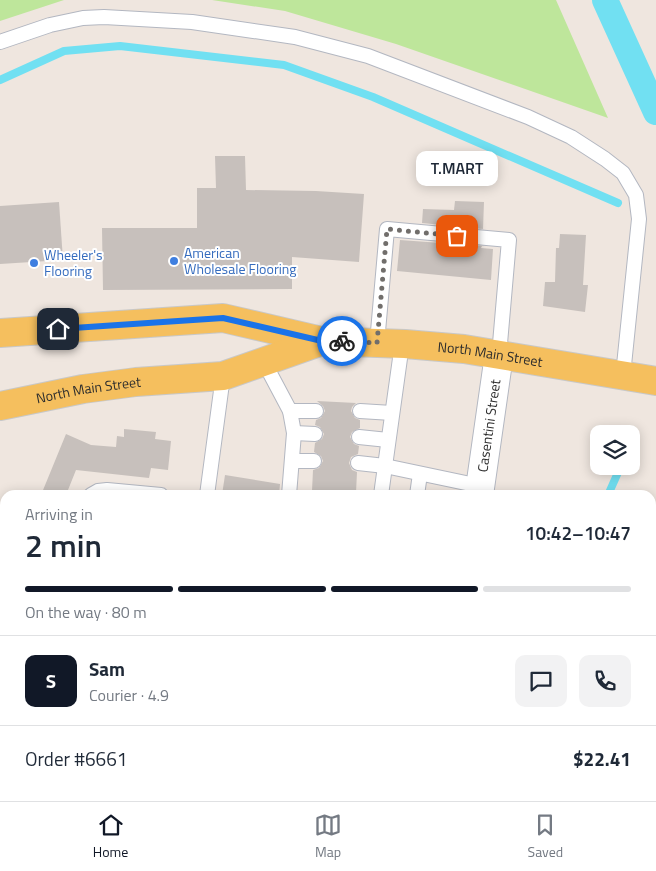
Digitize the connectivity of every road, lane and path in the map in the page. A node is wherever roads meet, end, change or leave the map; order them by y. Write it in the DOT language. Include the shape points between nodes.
graph roads {
  1 [pos="0,42"];
  2 [pos="0,333"];
  3 [pos="322,341"];
  4 [pos="389,343"];
  5 [pos="499,355"];
  6 [pos="264,362"];
  7 [pos="623,375"];
  8 [pos="223,376"];
  9 [pos="656,381"];
  10 [pos="0,406"];
  11 [pos="316,411"];
  12 [pos="360,411"];
  13 [pos="290,412"];
  14 [pos="392,413"];
  15 [pos="294,433"];
  16 [pos="315,434"];
  17 [pos="359,436"];
  18 [pos="388,440"];
  19 [pos="293,461"];
  20 [pos="314,461"];
  21 [pos="358,463"];
  22 [pos="385,466"];
  23 [pos="420,474"];
  24 [pos="208,490"];
  25 [pos="290,490"];
  26 [pos="382,490"];
  27 [pos="418,490"];
  28 [pos="476,490"];
  29 [pos="479,490"];
  1 -- 7 [label="lane" via="83,18 192,22 295,36 368,56 528,117 571,137 622,173 636,195 639,219"];
  2 -- 3 [label="main road, North Main Street" via="223,318"];
  3 -- 4 [label="main road, North Main Street"];
  3 -- 6 [label="main road, North Main Street"];
  4 -- 5 [label="main road, North Main Street"];
  4 -- 5 [label="lane" via="387,229 509,240"];
  4 -- 14 [label="lane"];
  5 -- 7 [label="main road, North Main Street"];
  5 -- 29 [label="street, Casentini Street"];
  6 -- 8 [label="main road, North Main Street"];
  6 -- 13 [label="lane"];
  7 -- 9 [label="main road, North Main Street"];
  8 -- 10 [label="main road, North Main Street" via="83,389"];
  8 -- 24 [label="lane"];
  11 -- 13 [label="lane"];
  12 -- 14 [label="lane"];
  13 -- 15 [label="lane"];
  14 -- 18 [label="lane"];
  15 -- 16 [label="lane"];
  15 -- 19 [label="lane"];
  17 -- 18 [label="lane"];
  18 -- 22 [label="lane"];
  19 -- 20 [label="lane"];
  19 -- 25 [label="lane"];
  21 -- 22 [label="lane"];
  22 -- 23 [label="lane"];
  22 -- 26 [label="lane"];
  23 -- 27 [label="lane"];
  23 -- 28 [label="lane"];
}
